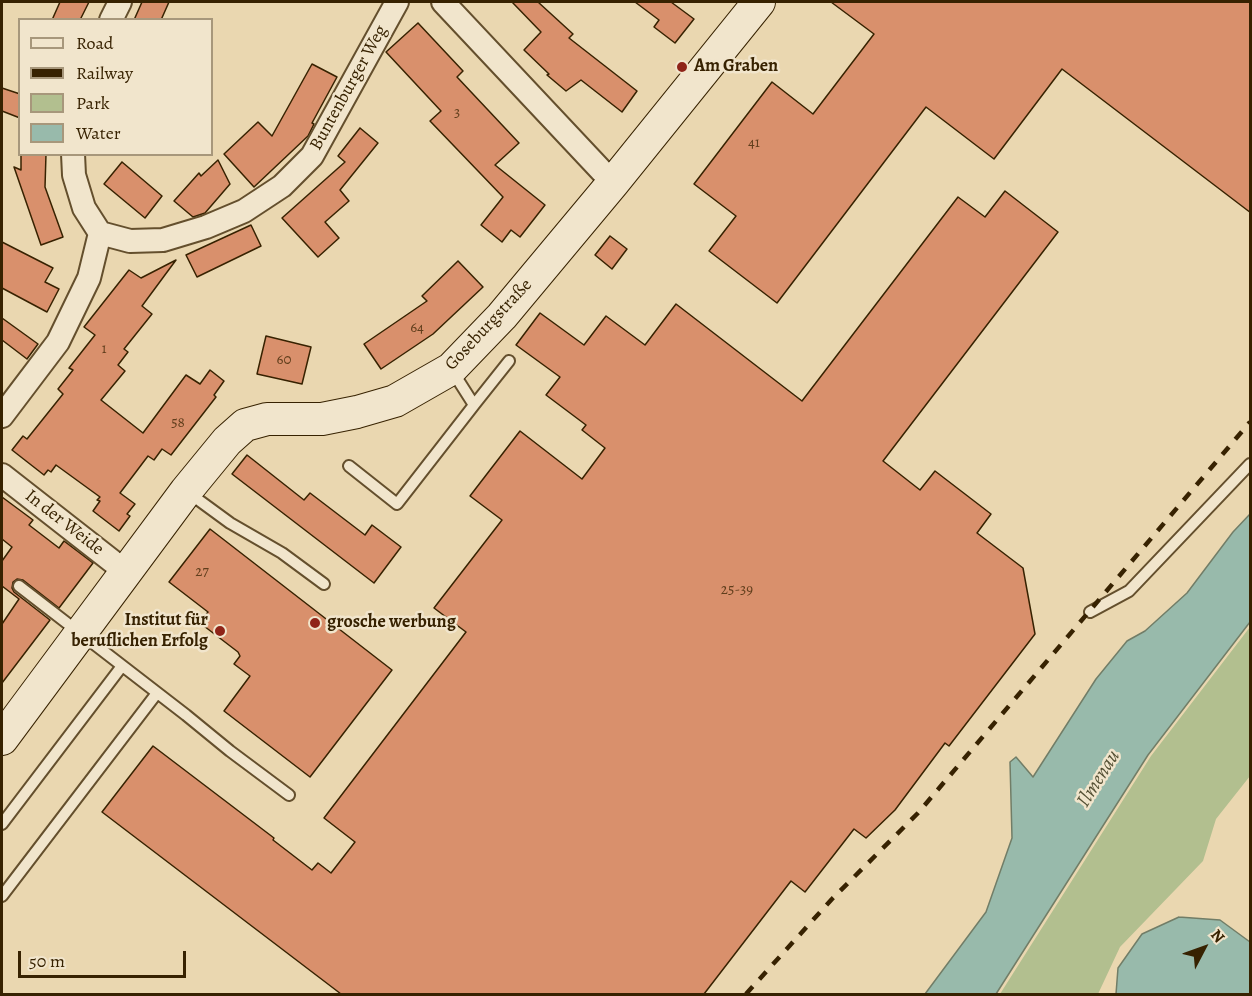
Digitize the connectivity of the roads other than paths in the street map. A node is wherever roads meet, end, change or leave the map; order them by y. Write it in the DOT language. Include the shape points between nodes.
graph roads {
  1 [pos="120,2"];
  2 [pos="397,2"];
  3 [pos="443,2"];
  4 [pos="759,2"];
  5 [pos="112,18"];
  6 [pos="73,156"];
  7 [pos="614,183"];
  8 [pos="100,233"];
  9 [pos="509,361"];
  10 [pos="451,369"];
  11 [pos="474,405"];
  12 [pos="2,416"];
  13 [pos="1251,464"];
  14 [pos="349,466"];
  15 [pos="2,475"];
  16 [pos="186,491"];
  17 [pos="126,572"];
  18 [pos="324,584"];
  19 [pos="19,586"];
  20 [pos="1090,612"];
  21 [pos="80,633"];
  22 [pos="122,666"];
  23 [pos="157,693"];
  24 [pos="2,739"];
  25 [pos="289,795"];
  26 [pos="2,824"];
  27 [pos="2,896"];
  1 -- 5 [label="street"];
  2 -- 8 [label="street, Buntenburger Weg" via="312,156 282,186 244,211 163,240 130,242"];
  3 -- 7 [label="street"];
  4 -- 7 [label="street, Goseburgstraße"];
  6 -- 8 [label="street" via="74,175 84,208"];
  7 -- 10 [label="street, Goseburgstraße" via="502,316"];
  8 -- 12 [label="street" via="89,278 58,342"];
  9 -- 11 [label="lane"];
  10 -- 11 [label="lane"];
  10 -- 16 [label="street, Goseburgstraße" via="395,401 357,412 322,419 267,419 245,425 226,441"];
  11 -- 14 [label="lane" via="397,504"];
  13 -- 20 [label="lane" via="1129,591"];
  15 -- 17 [label="street, In der Weide"];
  16 -- 17 [label="street, Goseburgstraße"];
  16 -- 18 [label="lane"];
  17 -- 21 [label="street, Goseburgstraße"];
  19 -- 21 [label="lane"];
  21 -- 22 [label="lane"];
  21 -- 24 [label="street, Goseburgstraße"];
  22 -- 23 [label="lane"];
  22 -- 26 [label="lane"];
  23 -- 25 [label="lane"];
  23 -- 27 [label="lane"];
}
